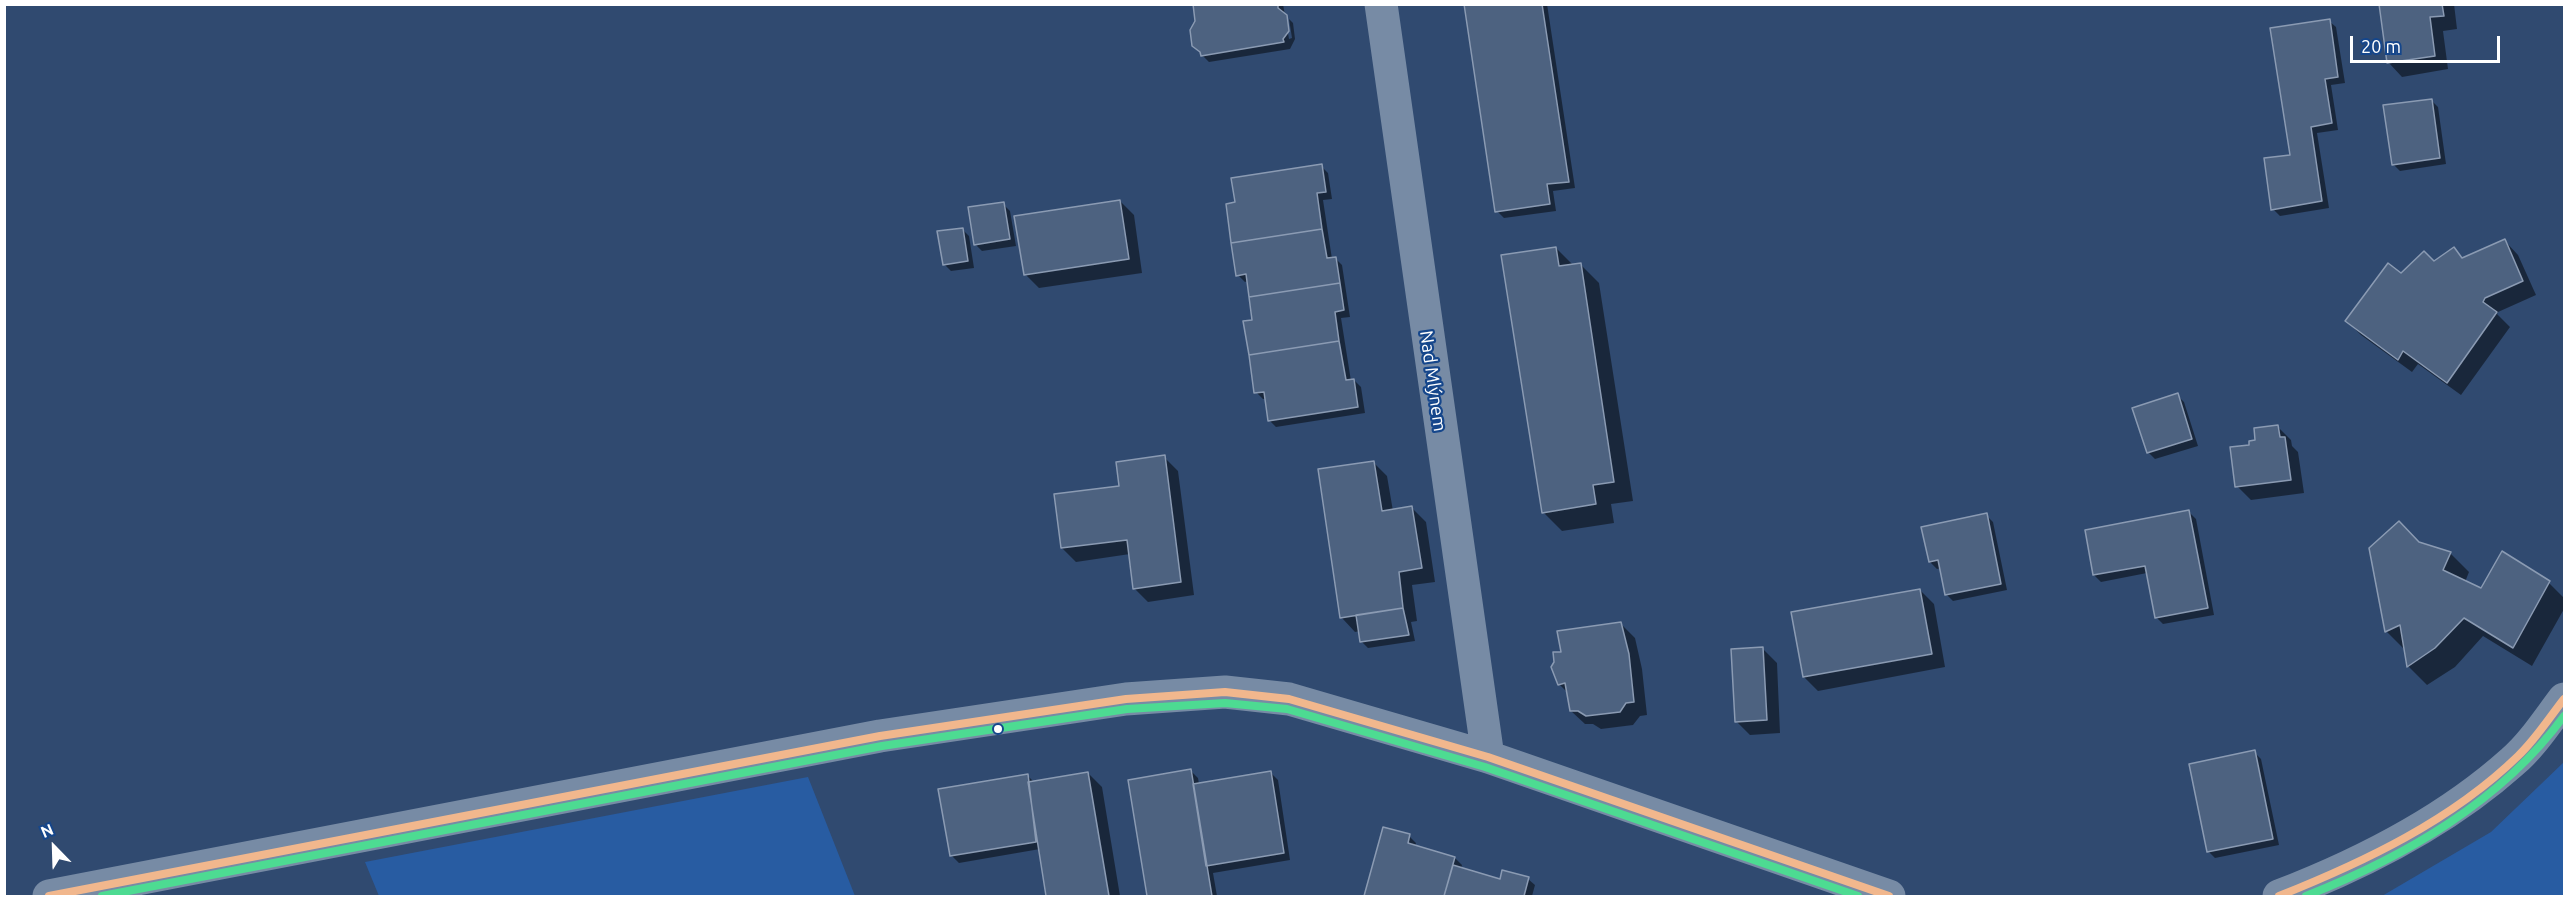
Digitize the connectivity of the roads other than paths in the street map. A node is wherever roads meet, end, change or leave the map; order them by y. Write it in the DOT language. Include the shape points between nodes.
graph roads {
  1 [pos="1380,4"];
  2 [pos="2565,699"];
  3 [pos="1488,757"];
  4 [pos="49,897"];
  5 [pos="1890,897"];
  6 [pos="2279,897"];
  1 -- 3 [label="street, Nad Mlýnem"];
  2 -- 6 [label="street" via="2514,761 2467,799 2384,850"];
  3 -- 4 [label="street" via="1289,699 1225,692 1126,699 880,736"];
  3 -- 5 [label="street"];
}
